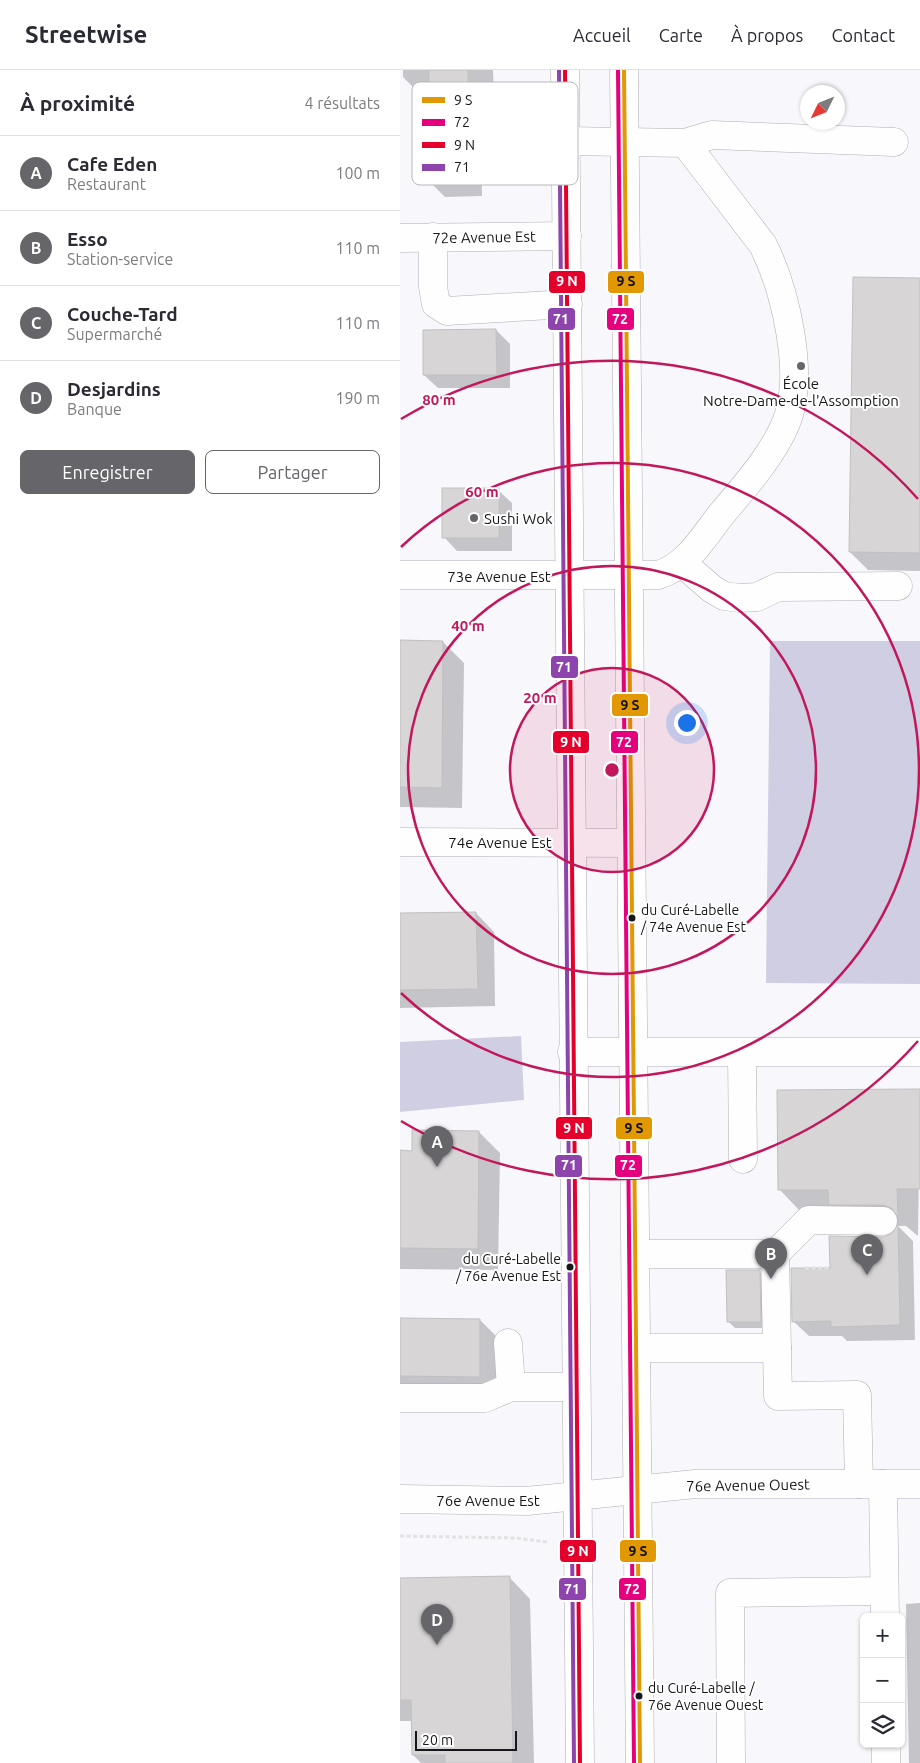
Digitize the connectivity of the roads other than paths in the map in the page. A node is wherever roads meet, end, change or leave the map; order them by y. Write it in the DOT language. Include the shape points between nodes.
graph roads {
  1 [pos="624,70"];
  2 [pos="578,141"];
  3 [pos="625,142"];
  4 [pos="894,142"];
  5 [pos="685,143"];
  6 [pos="566,185"];
  7 [pos="567,236"];
  8 [pos="433,237"];
  9 [pos="400,238"];
  10 [pos="568,304"];
  11 [pos="682,563"];
  12 [pos="400,575"];
  13 [pos="628,575"];
  14 [pos="568,576"];
  15 [pos="898,586"];
  16 [pos="400,842"];
  17 [pos="570,842"];
  18 [pos="631,843"];
  19 [pos="572,1052"];
  20 [pos="920,1052"];
  21 [pos="633,1053"];
  22 [pos="742,1053"];
  23 [pos="743,1158"];
  24 [pos="884,1221"];
  25 [pos="636,1254"];
  26 [pos="775,1254"];
  27 [pos="508,1343"];
  28 [pos="637,1348"];
  29 [pos="777,1348"];
  30 [pos="510,1387"];
  31 [pos="576,1387"];
  32 [pos="400,1398"];
  33 [pos="871,1484"];
  34 [pos="920,1484"];
  35 [pos="638,1490"];
  36 [pos="576,1498"];
  37 [pos="400,1499"];
  38 [pos="884,1604"];
  39 [pos="886,1748"];
  40 [pos="580,1763"];
  41 [pos="640,1763"];
  42 [pos="731,1763"];
  43 [pos="886,1763"];
  1 -- 3 [label="main road"];
  2 -- 3 [label="main road"];
  3 -- 5 [label="main road"];
  3 -- 13 [label="main road"];
  4 -- 5 [label="main road" via="712,135"];
  5 -- 11 [label="main road" via="749,225 772,264 787,322 793,380 787,420 779,438"];
  6 -- 7 [label="main road"];
  7 -- 8 [label="main road, 72e Avenue Est"];
  7 -- 10 [label="main road"];
  8 -- 9 [label="main road, 72e Avenue Est"];
  8 -- 10 [label="main road" via="436,304 447,311"];
  10 -- 14 [label="main road"];
  11 -- 13 [label="main road, 73e Avenue Est" via="658,575"];
  11 -- 15 [label="main road" via="712,589 724,596 740,598 757,597 778,587"];
  12 -- 14 [label="main road, 73e Avenue Est"];
  13 -- 14 [label="main road, 73e Avenue Est"];
  13 -- 18 [label="main road"];
  14 -- 17 [label="main road"];
  16 -- 17 [label="main road, 74e Avenue Est"];
  17 -- 18 [label="main road, 74e Avenue Est"];
  17 -- 19 [label="main road"];
  18 -- 21 [label="main road"];
  19 -- 21 [label="main road"];
  19 -- 31 [label="main road"];
  20 -- 22 [label="main road"];
  21 -- 22 [label="main road"];
  21 -- 25 [label="main road"];
  22 -- 23 [label="main road"];
  24 -- 26 [label="main road" via="810,1220"];
  25 -- 26 [label="main road"];
  25 -- 28 [label="main road"];
  26 -- 29 [label="main road"];
  27 -- 30 [label="main road"];
  28 -- 29 [label="main road"];
  28 -- 35 [label="main road"];
  29 -- 33 [label="main road" via="778,1396 857,1396"];
  30 -- 31 [label="main road"];
  30 -- 32 [label="main road" via="485,1398"];
  31 -- 36 [label="main road"];
  33 -- 34 [label="main road, 76e Avenue Ouest"];
  33 -- 35 [label="main road, 76e Avenue Ouest" via="695,1484"];
  33 -- 38 [label="main road"];
  35 -- 36 [label="main road, 76e Avenue Ouest"];
  35 -- 41 [label="main road"];
  36 -- 37 [label="main road, 76e Avenue Est" via="527,1501"];
  36 -- 40 [label="main road"];
  38 -- 42 [label="main road" via="730,1593"];
  39 -- 43 [label="main road"];
}
